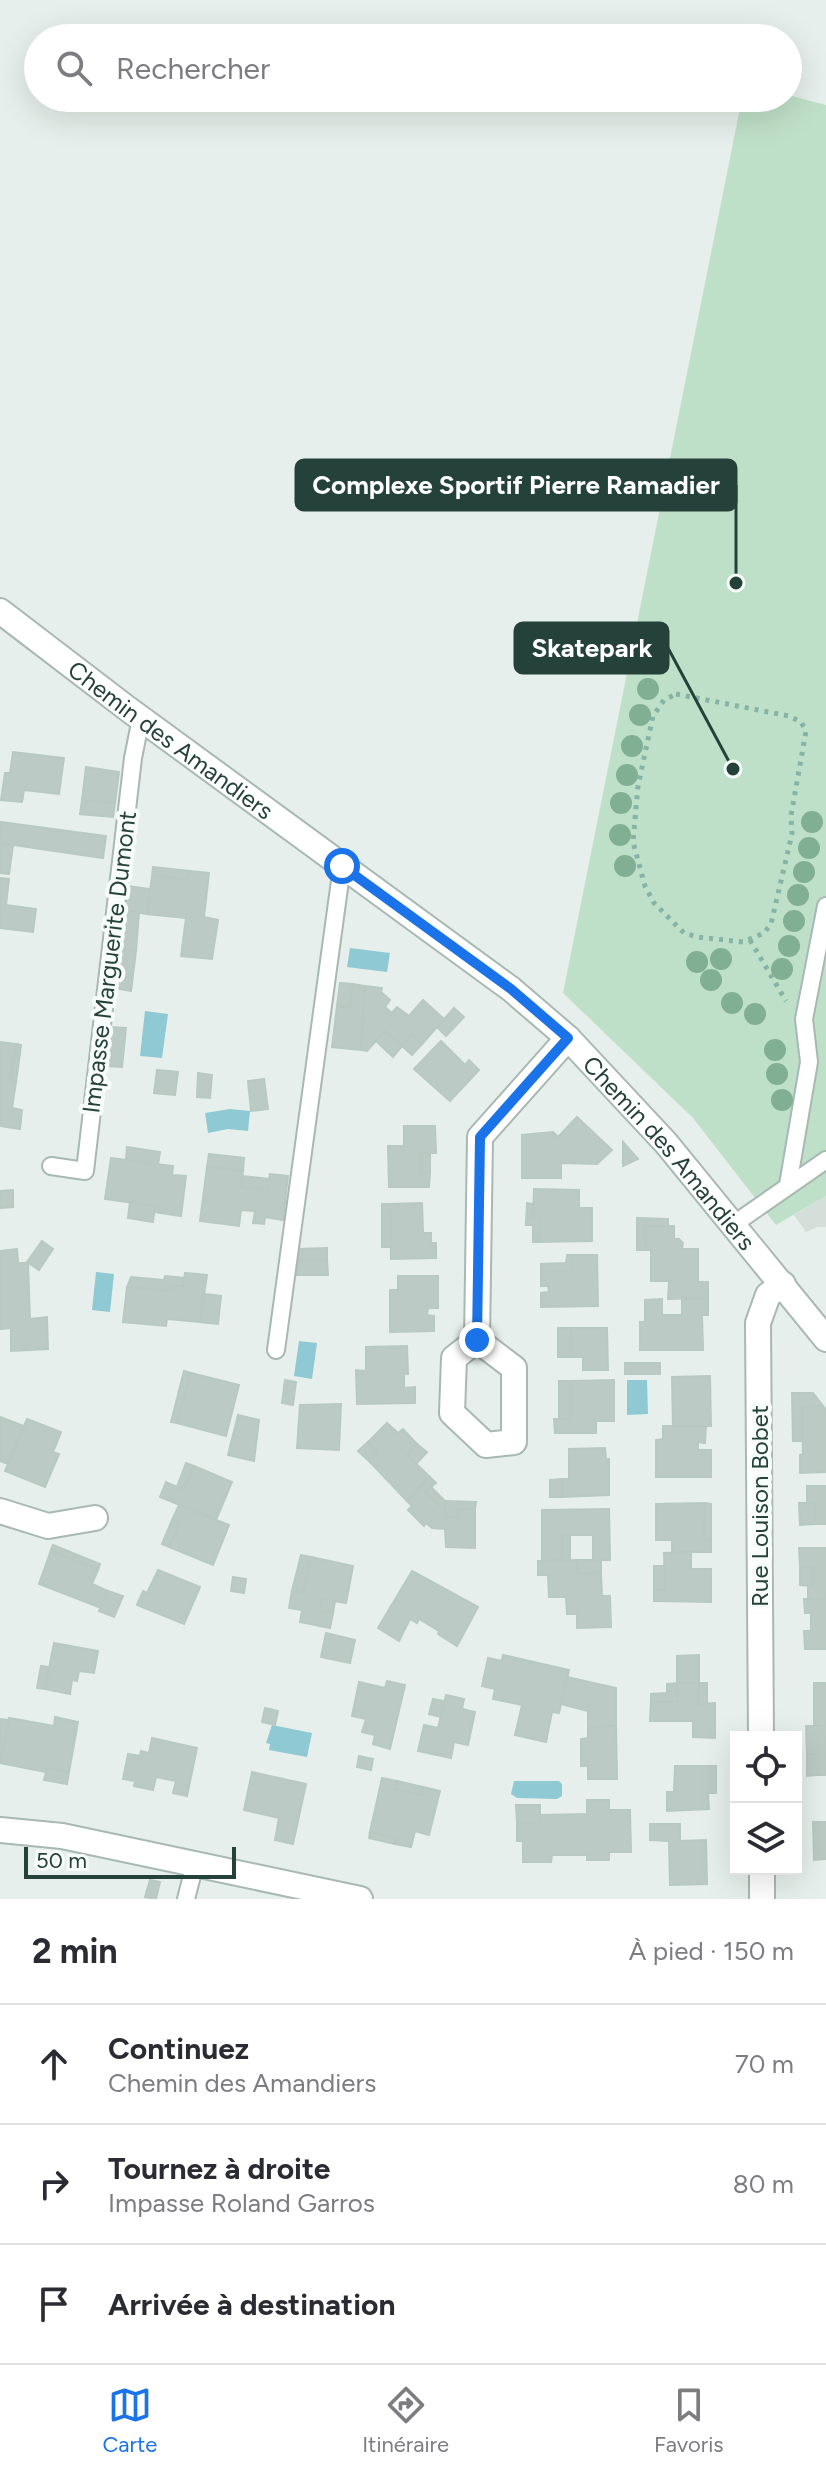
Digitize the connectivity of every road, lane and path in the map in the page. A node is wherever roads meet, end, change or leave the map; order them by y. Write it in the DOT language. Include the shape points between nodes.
graph roads {
  1 [pos="0,611"];
  2 [pos="676,694"];
  3 [pos="141,718"];
  4 [pos="342,866"];
  5 [pos="826,906"];
  6 [pos="568,1038"];
  7 [pos="809,1062"];
  8 [pos="826,1066"];
  9 [pos="826,1160"];
  10 [pos="51,1166"];
  11 [pos="788,1185"];
  12 [pos="734,1224"];
  13 [pos="783,1284"];
  14 [pos="826,1339"];
  15 [pos="477,1340"];
  16 [pos="276,1350"];
  17 [pos="0,1511"];
  18 [pos="95,1518"];
  19 [pos="761,1731"];
  20 [pos="0,1830"];
  21 [pos="195,1864"];
  22 [pos="762,1875"];
  23 [pos="186,1899"];
  24 [pos="360,1899"];
  25 [pos="762,1899"];
  1 -- 3 [label="street, Chemin des Amandiers"];
  2 -- 2 [label="path" via="653,716 633,815 636,860 654,903 684,933 743,942 764,933 775,913 806,731 789,716"];
  3 -- 4 [label="street, Chemin des Amandiers"];
  3 -- 10 [label="lane, Impasse Marguerite Dumont" via="85,1171"];
  4 -- 6 [label="street, Chemin des Amandiers" via="511,989"];
  4 -- 16 [label="lane"];
  5 -- 7 [label="lane" via="804,1019"];
  6 -- 12 [label="street, Chemin des Amandiers"];
  6 -- 15 [label="street" via="480,1137"];
  7 -- 8 [label="lane"];
  7 -- 11 [label="lane"];
  9 -- 11 [label="lane"];
  11 -- 12 [label="lane"];
  12 -- 13 [label="street, Chemin des Amandiers"];
  13 -- 14 [label="street, Chemin des Amandiers"];
  13 -- 19 [label="street, Rue Louison Bobet" via="768,1295 758,1323"];
  17 -- 18 [label="street" via="48,1526"];
  20 -- 21 [label="street" via="62,1836"];
  21 -- 23 [label="lane"];
  21 -- 24 [label="street"];
  22 -- 25 [label="street"];
}
